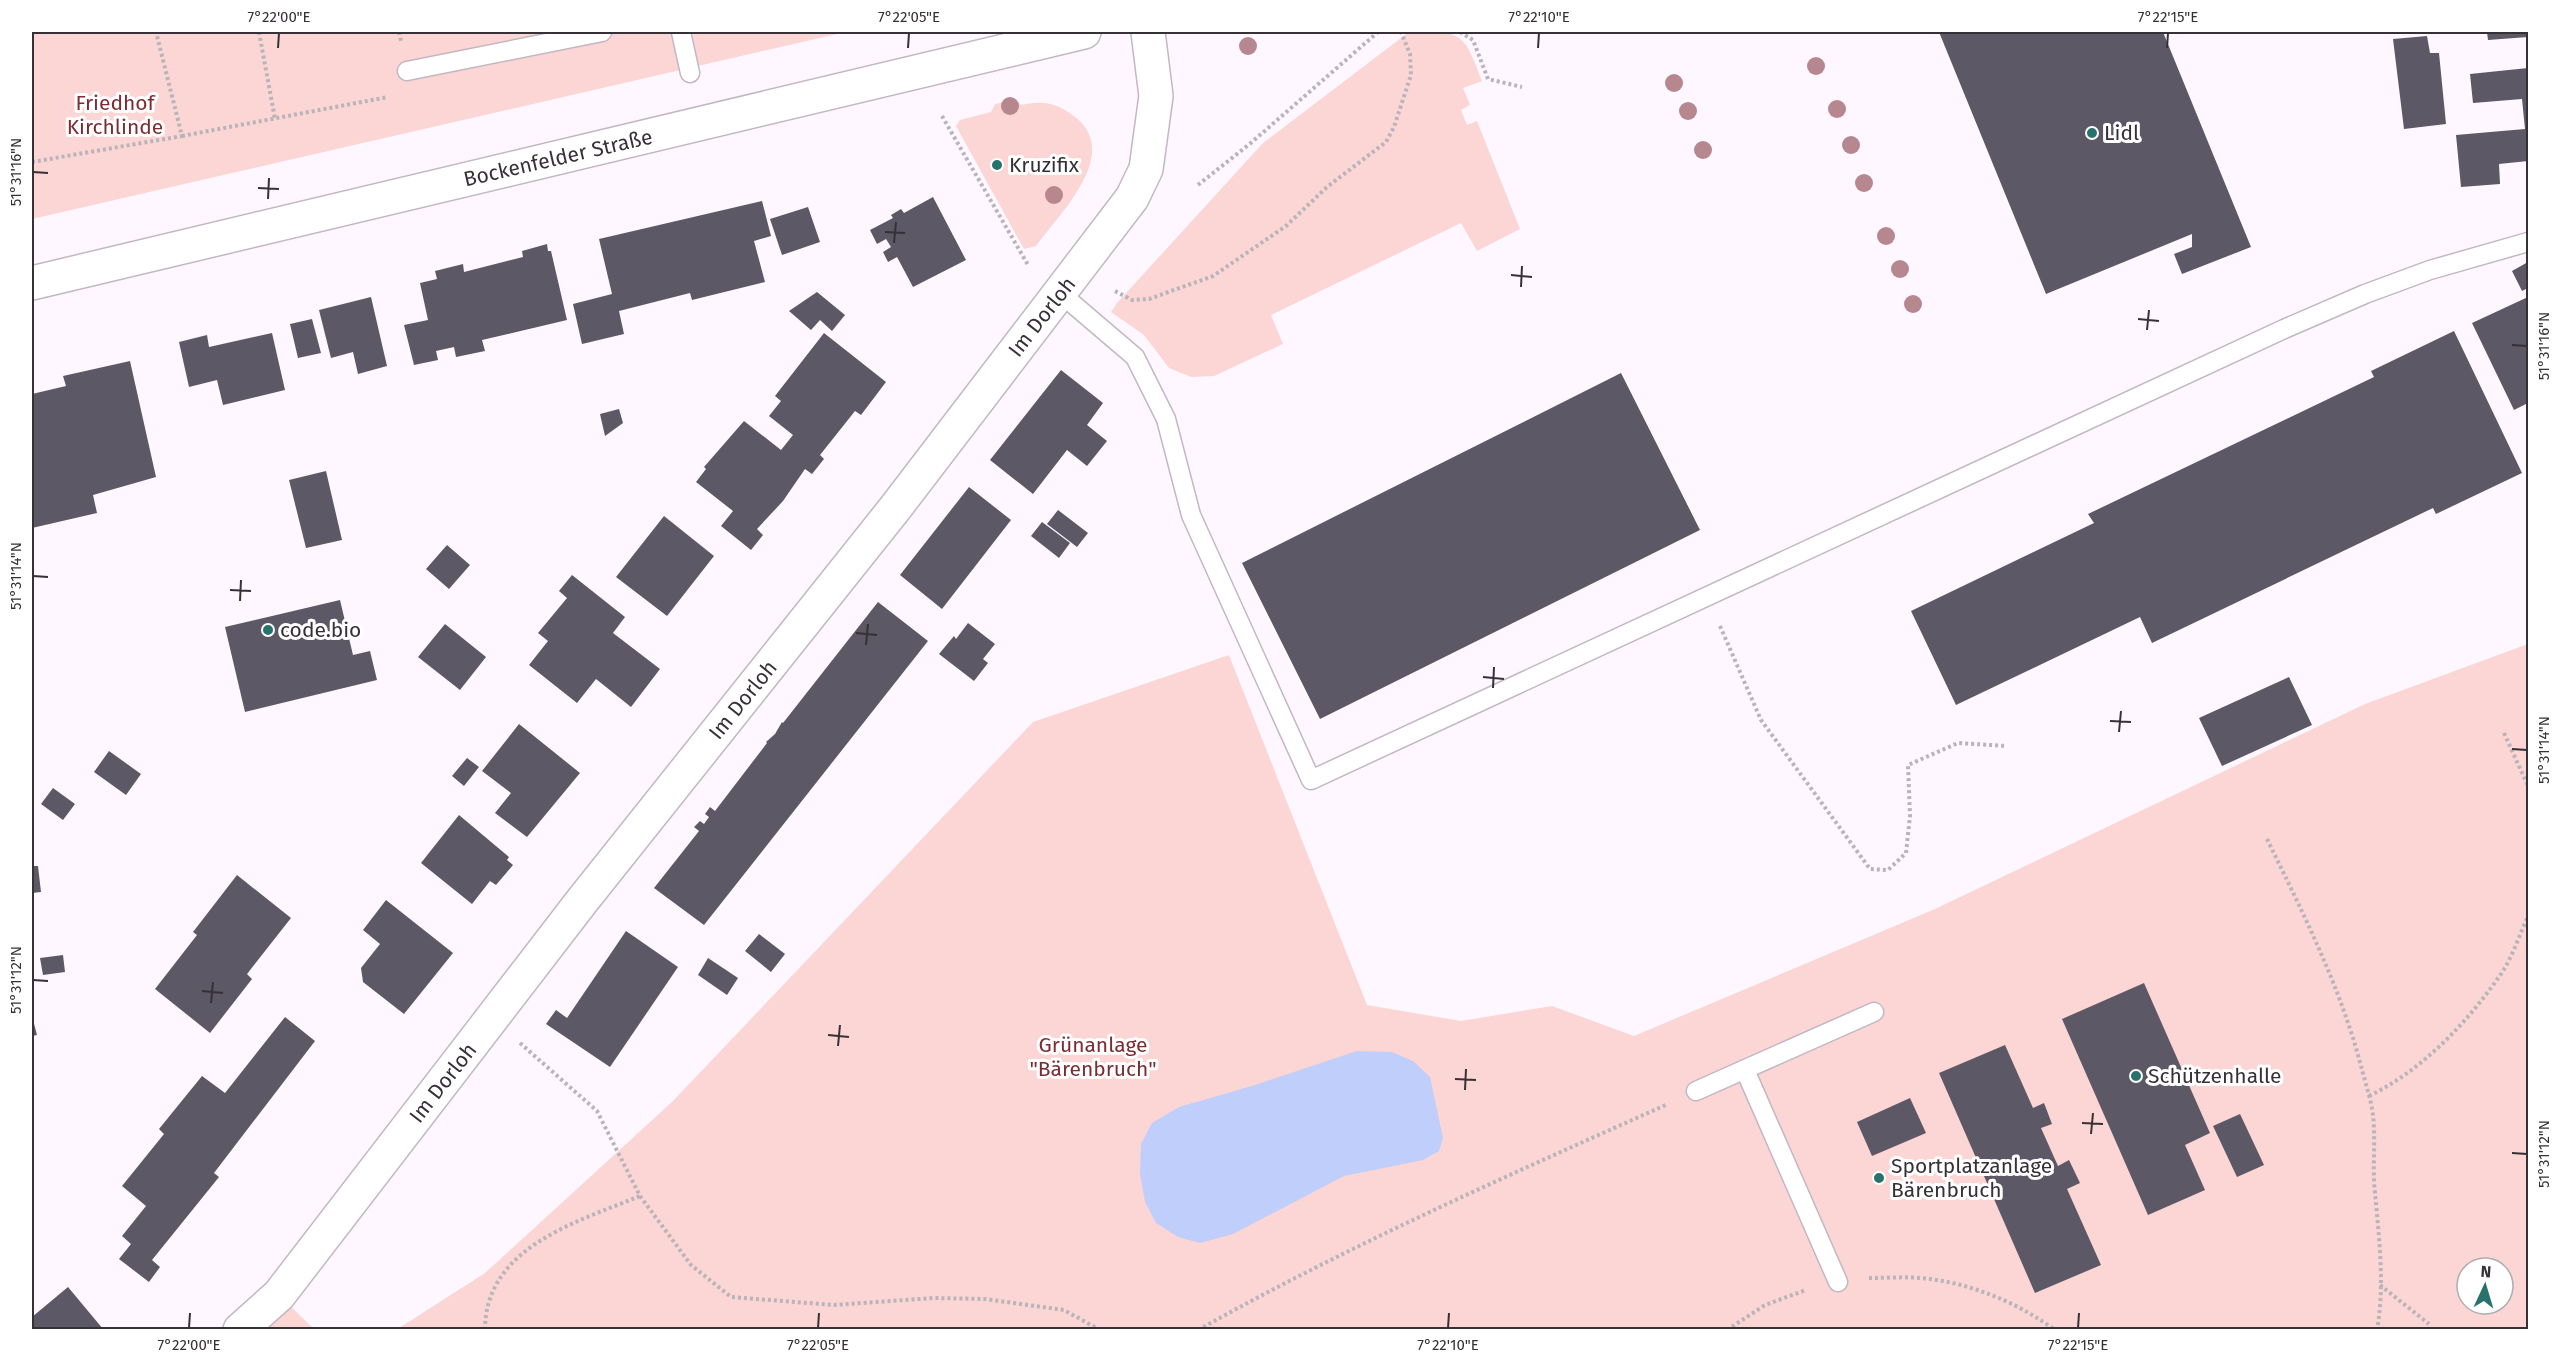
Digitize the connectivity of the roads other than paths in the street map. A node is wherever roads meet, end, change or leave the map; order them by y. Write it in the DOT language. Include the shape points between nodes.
graph roads {
  1 [pos="602,32"];
  2 [pos="681,32"];
  3 [pos="1084,32"];
  4 [pos="1148,32"];
  5 [pos="407,71"];
  6 [pos="690,74"];
  7 [pos="2529,242"];
  8 [pos="32,283"];
  9 [pos="1060,293"];
  10 [pos="1874,1012"];
  11 [pos="1745,1070"];
  12 [pos="1696,1091"];
  13 [pos="1838,1282"];
  14 [pos="240,1329"];
  1 -- 5 [label="lane"];
  2 -- 6 [label="lane"];
  3 -- 8 [label="street, Bockenfelder Straße"];
  4 -- 9 [label="street, Im Dorloh" via="1156,96 1146,169 1132,198"];
  7 -- 9 [label="lane" via="2430,270 2335,307 1311,780 1191,516 1166,418 1135,357"];
  9 -- 14 [label="street, Im Dorloh" via="896,507 582,901 279,1295"];
  10 -- 11 [label="lane"];
  11 -- 12 [label="lane"];
  11 -- 13 [label="lane"];
}
